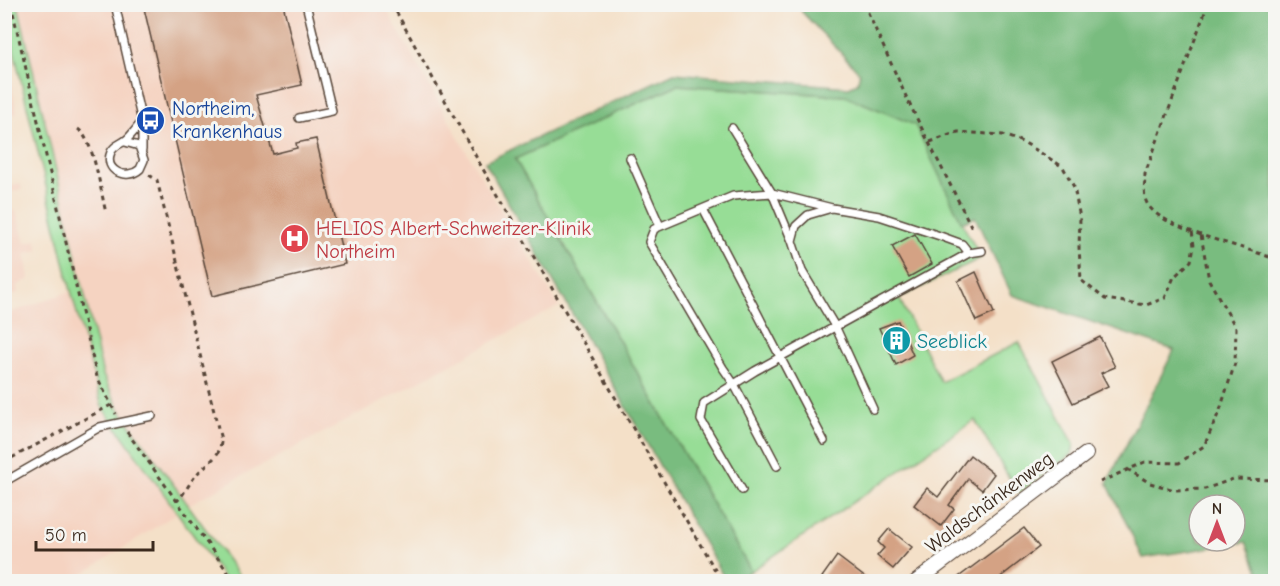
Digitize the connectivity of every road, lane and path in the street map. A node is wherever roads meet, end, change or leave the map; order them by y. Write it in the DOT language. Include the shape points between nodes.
graph roads {
  1 [pos="10,4"];
  2 [pos="115,4"];
  3 [pos="306,4"];
  4 [pos="392,4"];
  5 [pos="864,4"];
  6 [pos="1208,4"];
  7 [pos="299,118"];
  8 [pos="142,122"];
  9 [pos="732,128"];
  10 [pos="78,129"];
  11 [pos="125,142"];
  12 [pos="930,142"];
  13 [pos="99,150"];
  14 [pos="142,150"];
  15 [pos="91,152"];
  16 [pos="630,158"];
  17 [pos="140,169"];
  18 [pos="772,193"];
  19 [pos="703,208"];
  20 [pos="832,208"];
  21 [pos="106,213"];
  22 [pos="660,226"];
  23 [pos="972,228"];
  24 [pos="1192,231"];
  25 [pos="1201,234"];
  26 [pos="792,241"];
  27 [pos="982,251"];
  28 [pos="969,254"];
  29 [pos="1275,260"];
  30 [pos="836,328"];
  31 [pos="780,357"];
  32 [pos="734,384"];
  33 [pos="111,405"];
  34 [pos="873,409"];
  35 [pos="152,416"];
  36 [pos="120,422"];
  37 [pos="824,441"];
  38 [pos="1086,454"];
  39 [pos="4,462"];
  40 [pos="777,466"];
  41 [pos="1127,470"];
  42 [pos="1275,480"];
  43 [pos="4,482"];
  44 [pos="1100,483"];
  45 [pos="742,490"];
  46 [pos="177,501"];
  47 [pos="235,582"];
  48 [pos="723,582"];
  49 [pos="916,582"];
  1 -- 33 [label="path" via="97,376"];
  2 -- 8 [label="lane"];
  3 -- 7 [label="lane" via="332,111"];
  4 -- 48 [label="path" via="480,164"];
  5 -- 12 [label="path"];
  6 -- 24 [label="path" via="1145,174 1146,202 1152,210"];
  8 -- 11 [label="lane"];
  8 -- 14 [label="lane"];
  9 -- 18 [label="lane"];
  10 -- 15 [label="path" via="84,133"];
  11 -- 14 [label="lane"];
  11 -- 17 [label="lane" via="112,150 111,164 121,175 131,175"];
  12 -- 23 [label="path"];
  12 -- 24 [label="path" via="958,132 1003,135 1025,143 1063,167 1074,187 1080,218 1081,280 1106,299 1146,305 1165,298 1174,277 1191,261"];
  13 -- 15 [label="path"];
  14 -- 17 [label="lane" via="144,160"];
  15 -- 21 [label="path"];
  16 -- 22 [label="lane"];
  17 -- 46 [label="path" via="157,180 221,440 214,460 199,471"];
  18 -- 19 [label="lane" via="733,196"];
  18 -- 20 [label="lane"];
  18 -- 26 [label="lane"];
  19 -- 22 [label="lane"];
  19 -- 31 [label="lane"];
  20 -- 26 [label="lane" via="808,215 796,226"];
  20 -- 28 [label="lane" via="879,216 940,236 962,244"];
  22 -- 32 [label="lane" via="654,229 649,242"];
  24 -- 25 [label="path"];
  25 -- 29 [label="path"];
  25 -- 41 [label="path" via="1209,280 1236,328 1235,363 1204,446 1179,463 1145,462"];
  26 -- 30 [label="lane" via="802,271"];
  27 -- 28 [label="lane"];
  28 -- 30 [label="lane"];
  30 -- 31 [label="lane"];
  30 -- 34 [label="lane"];
  31 -- 32 [label="lane"];
  31 -- 37 [label="lane"];
  32 -- 40 [label="lane"];
  32 -- 45 [label="lane" via="704,402 701,420"];
  33 -- 36 [label="path"];
  33 -- 39 [label="path"];
  35 -- 36 [label="lane"];
  36 -- 43 [label="lane" via="100,428"];
  36 -- 46 [label="path"];
  38 -- 49 [label="street, Waldschänkenweg"];
  41 -- 42 [label="path" via="1150,483 1175,490 1205,489 1233,479"];
  41 -- 44 [label="path"];
  46 -- 47 [label="path"];
}
